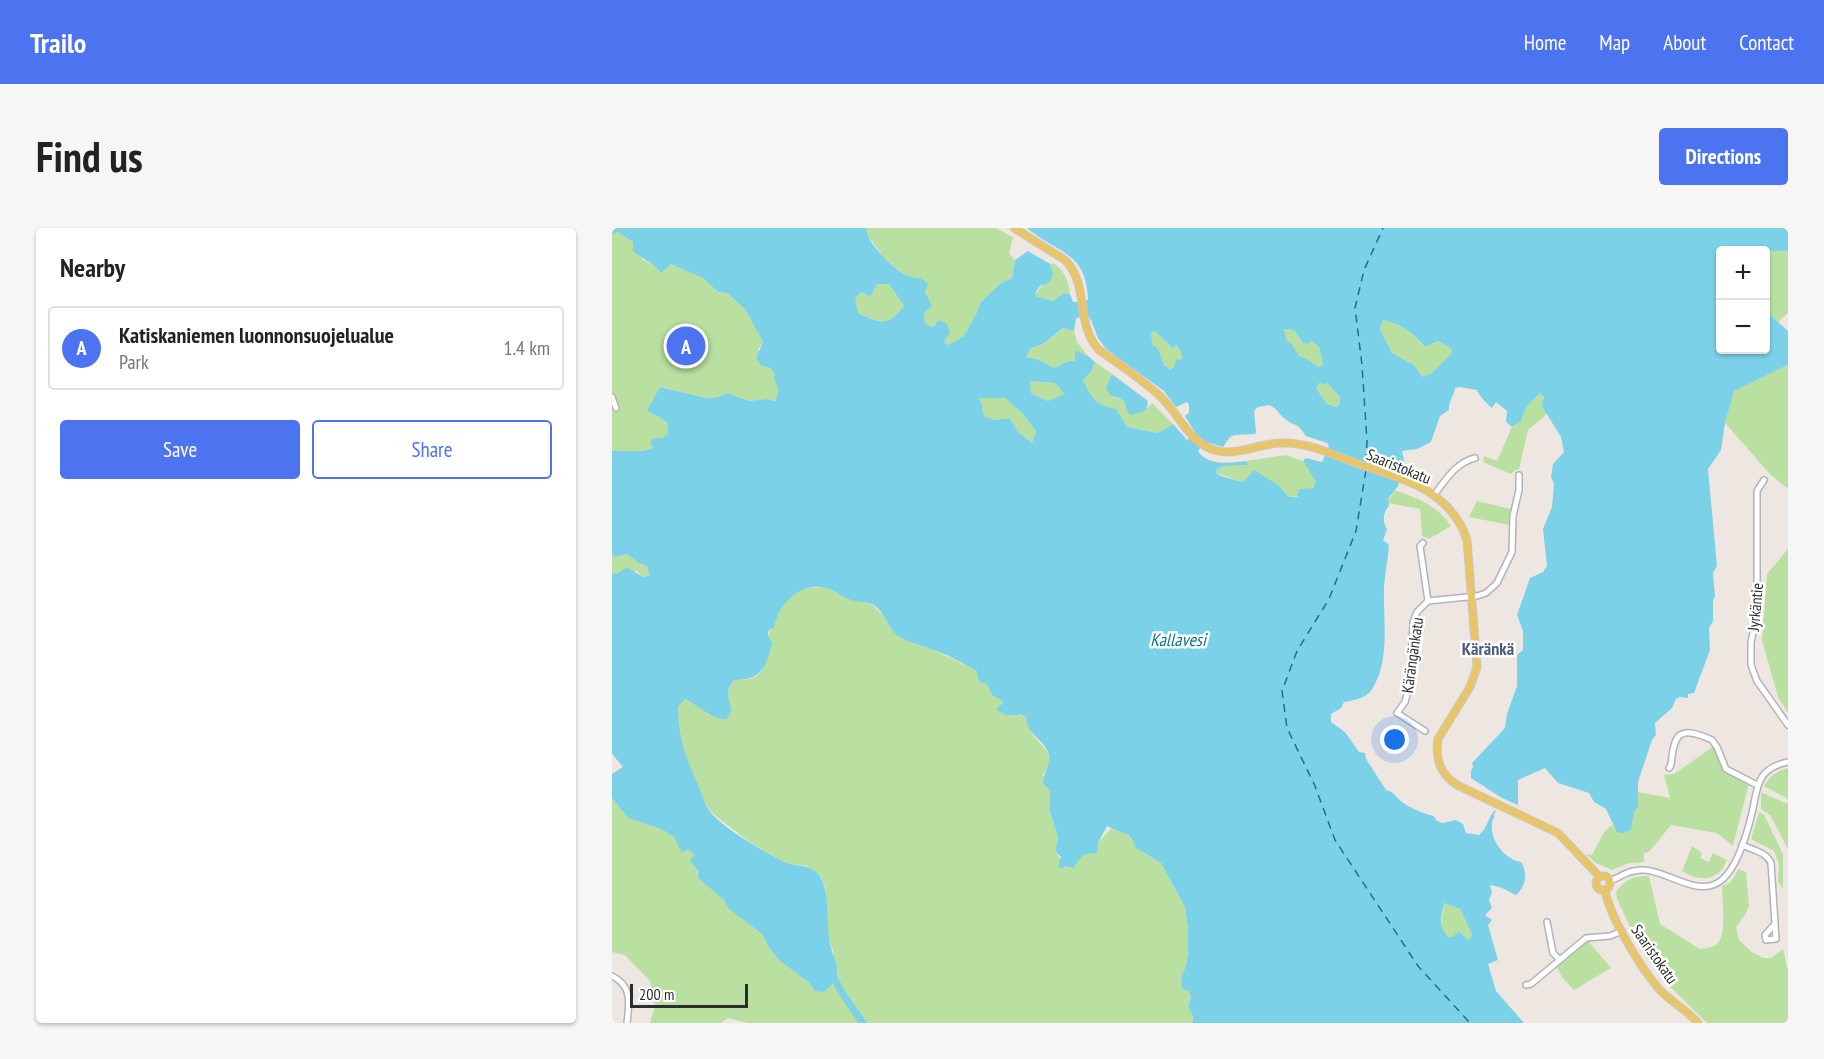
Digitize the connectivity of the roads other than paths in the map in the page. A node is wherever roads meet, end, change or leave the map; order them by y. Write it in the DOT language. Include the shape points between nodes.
graph roads {
  1 [pos="1014,228"];
  2 [pos="612,397"];
  3 [pos="616,408"];
  4 [pos="1475,458"];
  5 [pos="1519,475"];
  6 [pos="1764,480"];
  7 [pos="1434,495"];
  8 [pos="1423,543"];
  9 [pos="1472,597"];
  10 [pos="1428,601"];
  11 [pos="1788,725"];
  12 [pos="1425,731"];
  13 [pos="1788,762"];
  14 [pos="1669,768"];
  15 [pos="1757,785"];
  16 [pos="1742,845"];
  17 [pos="1600,877"];
  18 [pos="1610,881"];
  19 [pos="1605,890"];
  20 [pos="1547,922"];
  21 [pos="1775,924"];
  22 [pos="1622,931"];
  23 [pos="1559,959"];
  24 [pos="612,976"];
  25 [pos="1526,985"];
  26 [pos="627,1023"];
  27 [pos="1698,1023"];
  1 -- 7 [label="main road, Saaristokatu" via="1071,266 1077,277 1091,342 1158,394 1206,447 1230,453 1281,443 1307,446 1416,484"];
  2 -- 3 [label="street"];
  4 -- 7 [label="street" via="1456,466"];
  5 -- 9 [label="street" via="1512,552 1492,589"];
  6 -- 11 [label="street, Jyrkäntie" via="1757,491 1756,615 1751,665 1757,681"];
  7 -- 9 [label="main road, Saaristokatu" via="1463,528"];
  8 -- 10 [label="street, Kärängänkatu" via="1420,546"];
  9 -- 10 [label="street, Kärängänkatu"];
  9 -- 17 [label="main road, Saaristokatu" via="1477,667 1470,687 1438,739 1441,769 1459,786 1558,833"];
  10 -- 12 [label="street, Kärängänkatu" via="1413,622 1411,679 1405,702 1397,713"];
  13 -- 15 [label="street" via="1768,770"];
  14 -- 15 [label="street" via="1677,737 1695,734 1712,740 1728,771"];
  15 -- 16 [label="street"];
  16 -- 18 [label="street" via="1729,872 1712,885 1694,885 1656,871 1641,870"];
  16 -- 21 [label="street" via="1770,860"];
  17 -- 18 [label="main road"];
  17 -- 19 [label="main road" via="1596,885"];
  18 -- 19 [label="main road"];
  19 -- 22 [label="main road, Saaristokatu"];
  20 -- 23 [label="street" via="1553,953"];
  22 -- 23 [label="street" via="1586,938"];
  22 -- 27 [label="main road, Saaristokatu" via="1660,989"];
  23 -- 25 [label="street"];
  24 -- 26 [label="street" via="630,997"];
}
